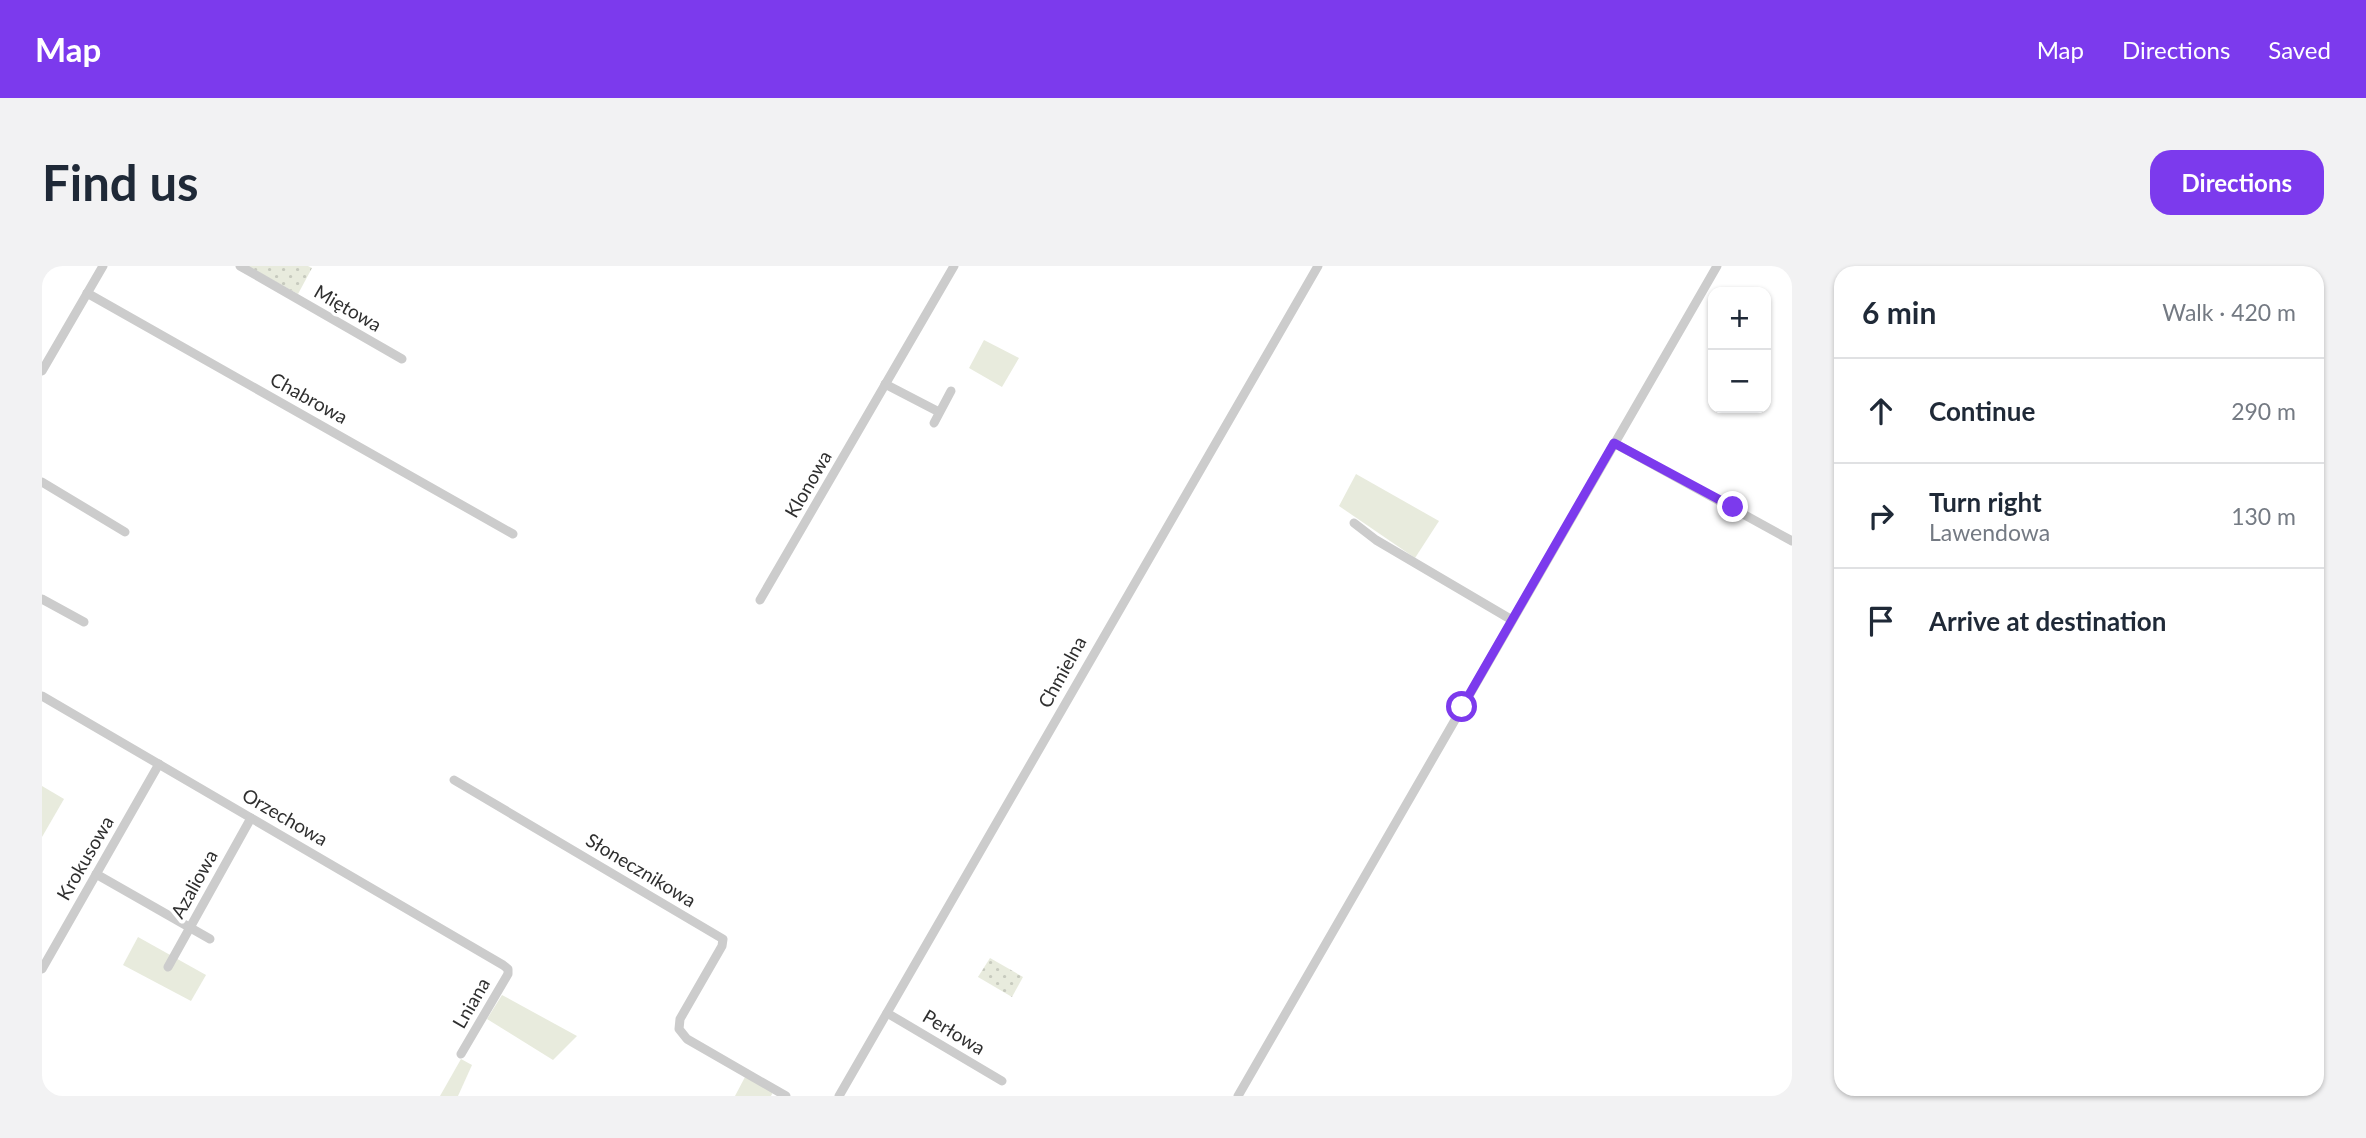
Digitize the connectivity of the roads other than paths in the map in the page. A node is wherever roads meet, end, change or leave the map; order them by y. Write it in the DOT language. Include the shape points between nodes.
graph roads {
  1 [pos="103,266"];
  2 [pos="240,266"];
  3 [pos="954,266"];
  4 [pos="1318,266"];
  5 [pos="1717,266"];
  6 [pos="87,293"];
  7 [pos="402,359"];
  8 [pos="42,371"];
  9 [pos="885,384"];
  10 [pos="951,391"];
  11 [pos="939,412"];
  12 [pos="934,423"];
  13 [pos="1614,443"];
  14 [pos="42,482"];
  15 [pos="1354,523"];
  16 [pos="125,532"];
  17 [pos="513,534"];
  18 [pos="1792,541"];
  19 [pos="42,599"];
  20 [pos="760,600"];
  21 [pos="1512,620"];
  22 [pos="84,622"];
  23 [pos="42,696"];
  24 [pos="159,764"];
  25 [pos="454,780"];
  26 [pos="251,818"];
  27 [pos="96,874"];
  28 [pos="190,927"];
  29 [pos="210,939"];
  30 [pos="168,967"];
  31 [pos="42,969"];
  32 [pos="508,969"];
  33 [pos="887,1013"];
  34 [pos="461,1054"];
  35 [pos="1002,1081"];
  36 [pos="786,1096"];
  37 [pos="839,1096"];
  38 [pos="1238,1096"];
  1 -- 6 [label="street"];
  2 -- 7 [label="street, Miętowa"];
  3 -- 9 [label="street, Klonowa"];
  4 -- 33 [label="street, Chmielna"];
  5 -- 13 [label="street"];
  6 -- 8 [label="street"];
  6 -- 17 [label="street, Chabrowa"];
  9 -- 11 [label="street"];
  9 -- 20 [label="street, Klonowa"];
  10 -- 11 [label="street"];
  11 -- 12 [label="street"];
  13 -- 18 [label="street"];
  13 -- 21 [label="street"];
  14 -- 16 [label="street"];
  15 -- 21 [label="street"];
  19 -- 22 [label="street"];
  21 -- 38 [label="street"];
  23 -- 24 [label="street, Orzechowa"];
  24 -- 26 [label="street, Orzechowa"];
  24 -- 27 [label="street, Krokusowa"];
  25 -- 36 [label="street, Słonecznikowa" via="723,939 679,1029 687,1039"];
  26 -- 28 [label="street, Azaliowa"];
  26 -- 32 [label="street, Orzechowa"];
  27 -- 28 [label="street"];
  27 -- 31 [label="street, Krokusowa"];
  28 -- 29 [label="street"];
  28 -- 30 [label="street, Azaliowa"];
  32 -- 34 [label="street, Lniana"];
  33 -- 35 [label="street, Perłowa"];
  33 -- 37 [label="street, Chmielna"];
}
